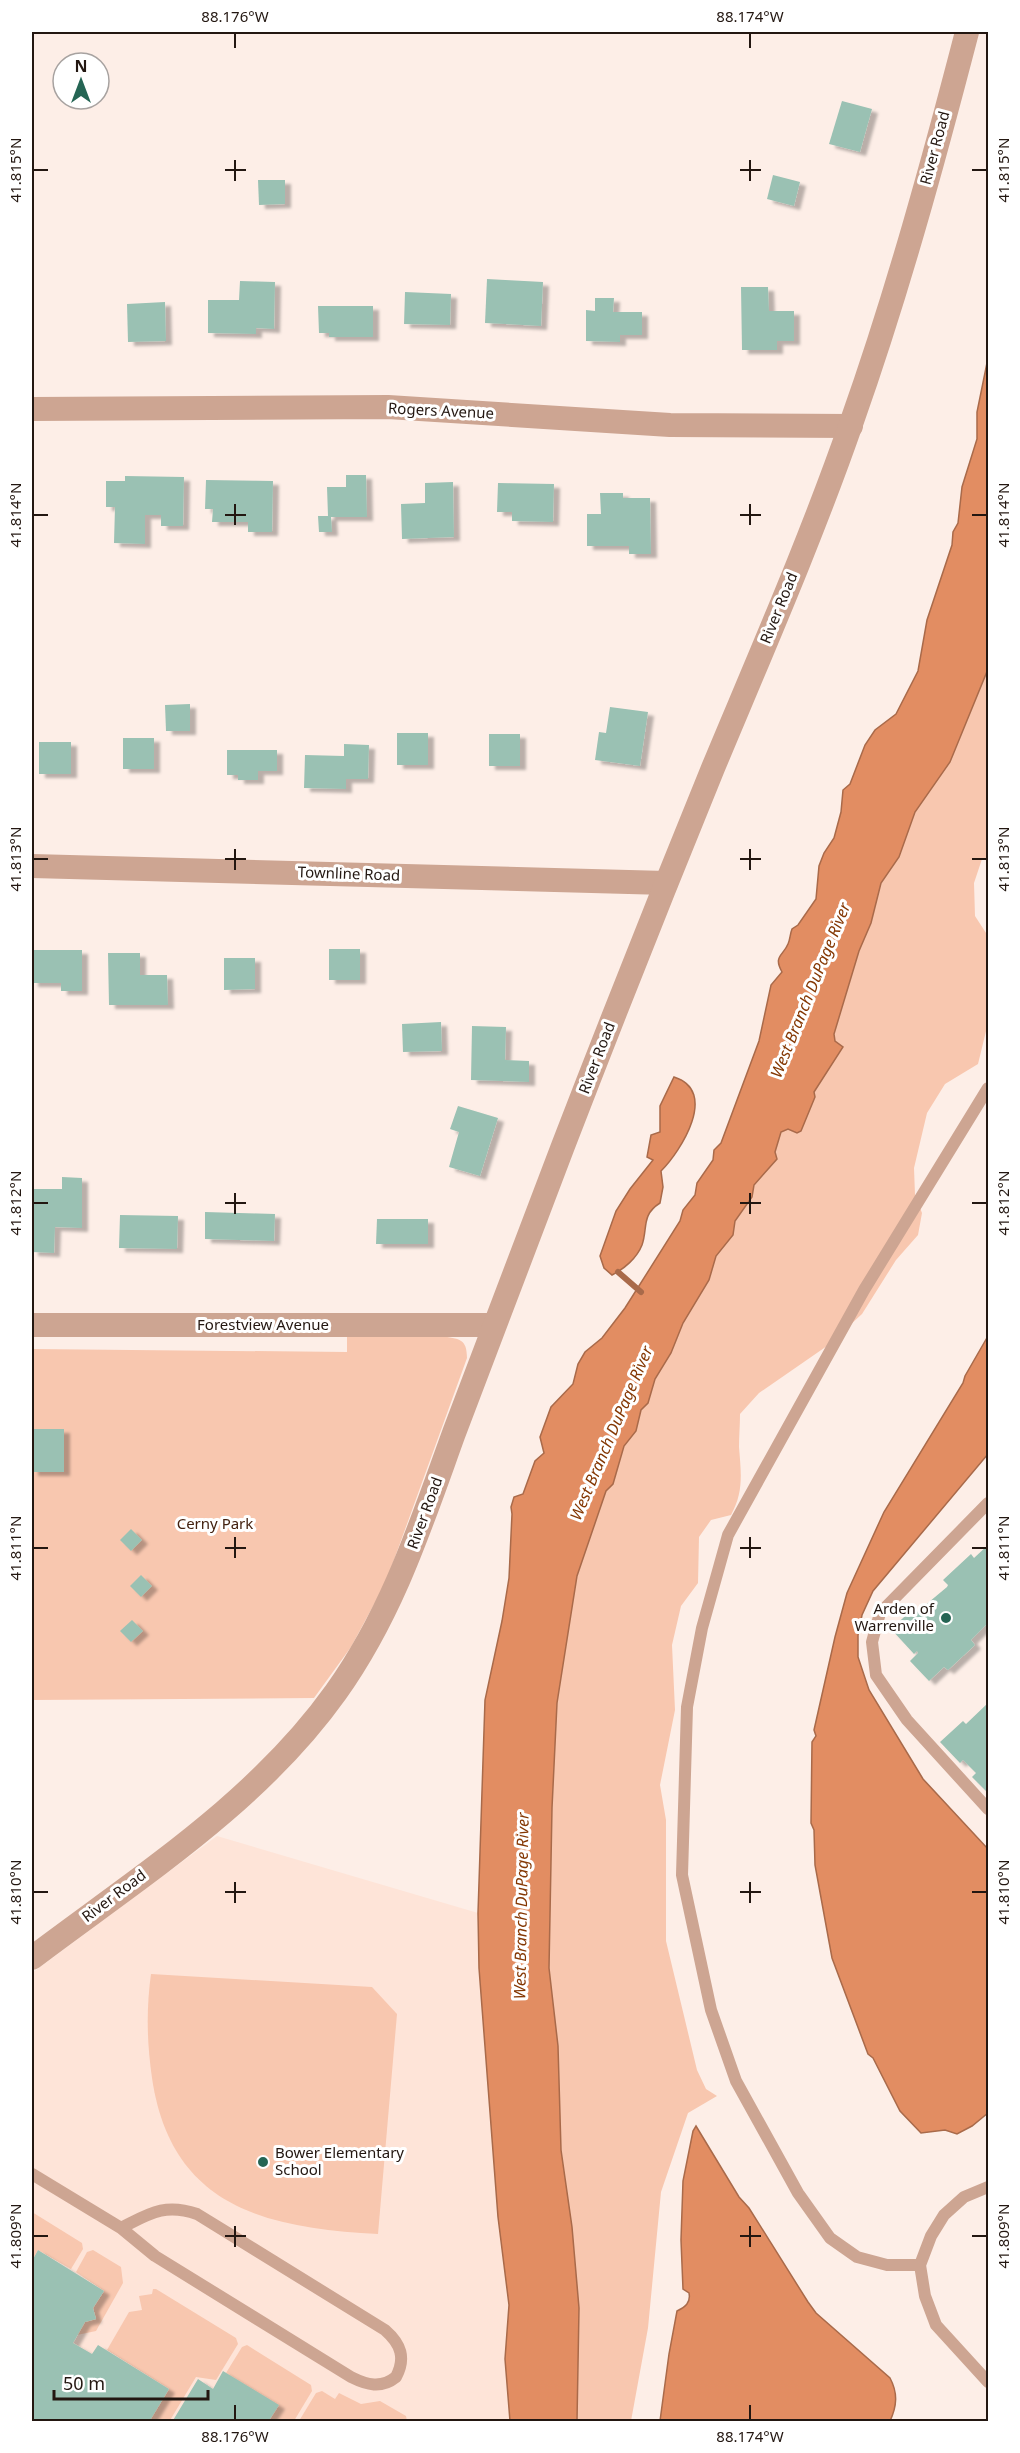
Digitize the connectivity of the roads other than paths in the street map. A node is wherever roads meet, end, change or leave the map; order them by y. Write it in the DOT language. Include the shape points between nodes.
graph roads {
  1 [pos="967,32"];
  2 [pos="32,410"];
  3 [pos="850,426"];
  4 [pos="32,866"];
  5 [pos="666,882"];
  6 [pos="988,1088"];
  7 [pos="32,1325"];
  8 [pos="494,1325"];
  9 [pos="988,1503"];
  10 [pos="988,1809"];
  11 [pos="32,1958"];
  12 [pos="32,2174"];
  13 [pos="988,2187"];
  14 [pos="121,2228"];
  15 [pos="920,2265"];
  16 [pos="988,2382"];
  1 -- 3 [label="street, River Road" via="913,232"];
  2 -- 3 [label="street, Rogers Avenue" via="388,407 670,425"];
  3 -- 5 [label="street, River Road"];
  4 -- 5 [label="street, Townline Road"];
  5 -- 8 [label="street, River Road"];
  6 -- 15 [label="lane" via="864,1290 728,1535 702,1628 687,1707 682,1875 711,2010 736,2081 798,2193 830,2238 857,2257 887,2265"];
  7 -- 8 [label="street, Forestview Avenue"];
  8 -- 11 [label="street, River Road" via="409,1560 383,1616 333,1696 288,1751 243,1796"];
  9 -- 10 [label="lane" via="880,1613 872,1642 876,1675 908,1720"];
  12 -- 14 [label="lane"];
  13 -- 15 [label="lane" via="964,2196 944,2215"];
  14 -- 14 [label="lane" via="155,2256 351,2377 381,2385 396,2377 401,2354 398,2344 385,2330 197,2214 170,2208"];
  15 -- 16 [label="lane" via="925,2296 936,2325"];
}
